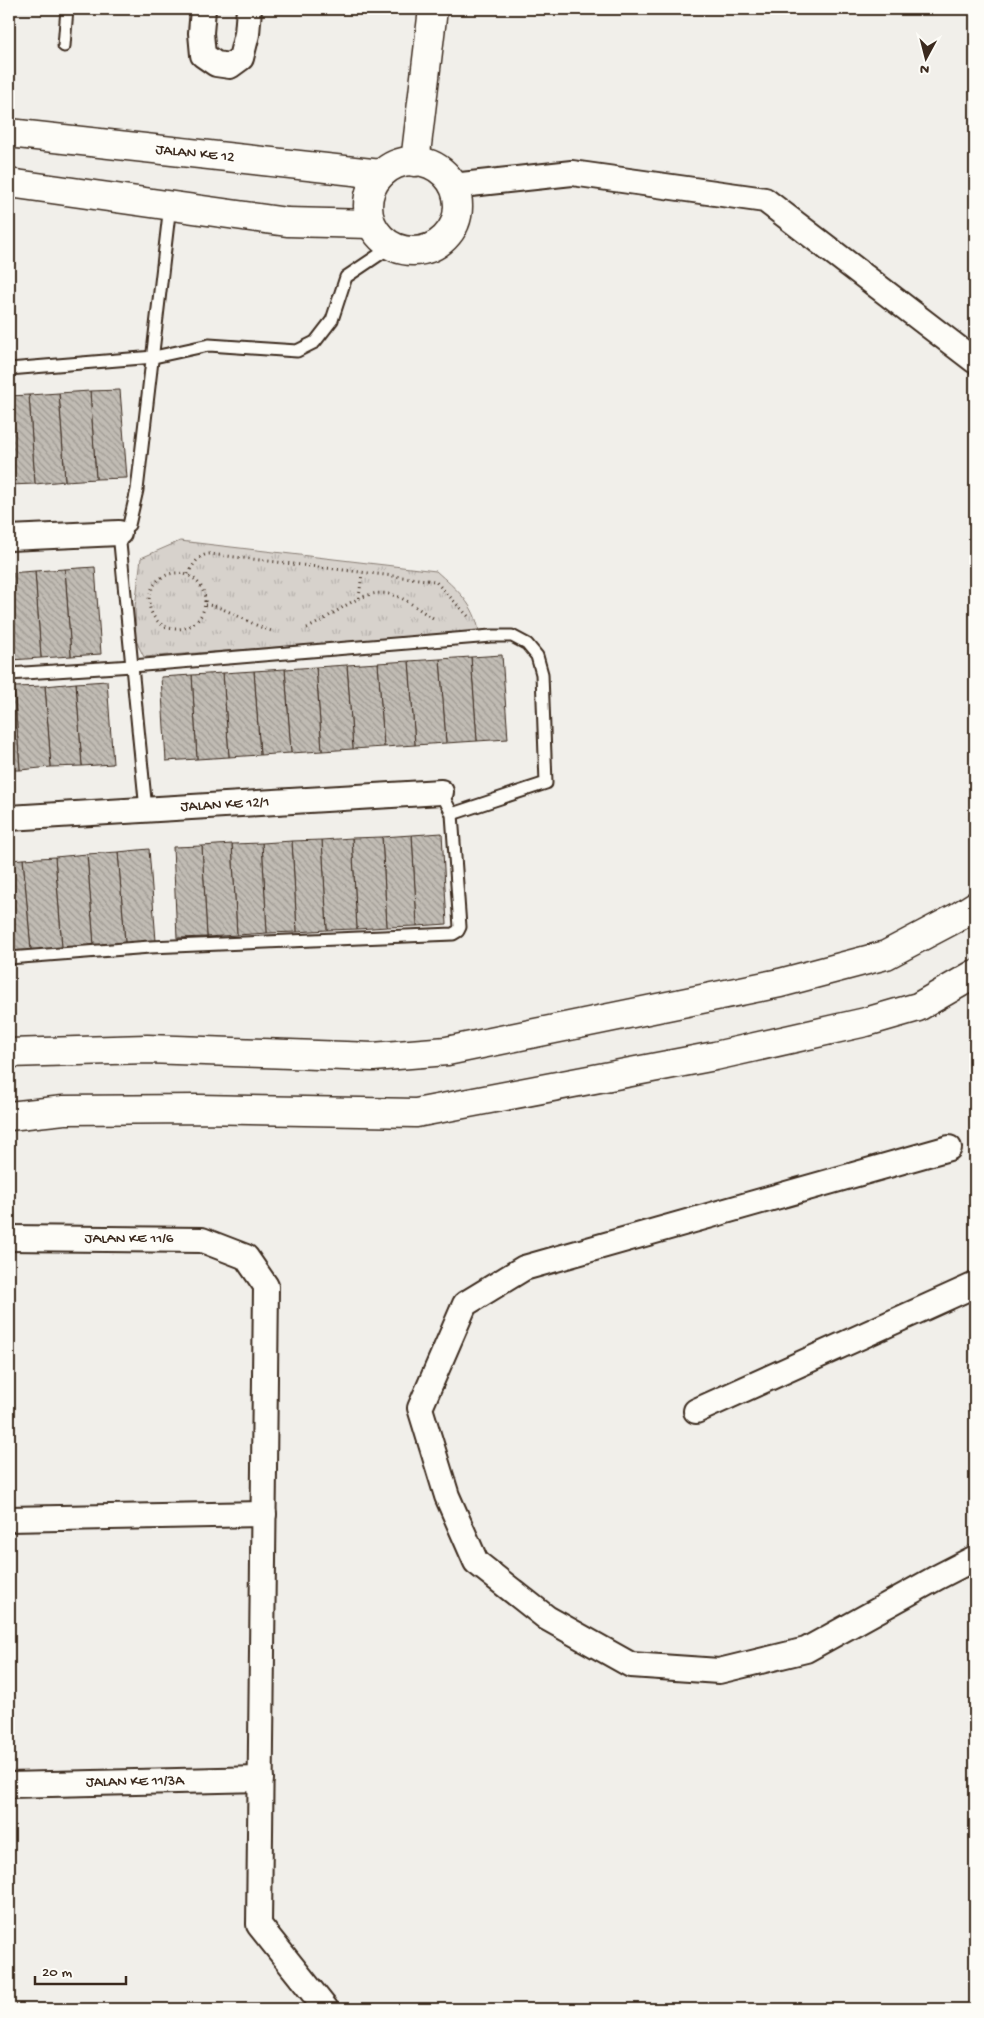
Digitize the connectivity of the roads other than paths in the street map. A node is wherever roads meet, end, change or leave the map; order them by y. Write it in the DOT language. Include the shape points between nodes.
graph roads {
  1 [pos="67,9"];
  2 [pos="204,9"];
  3 [pos="249,9"];
  4 [pos="433,9"];
  5 [pos="64,46"];
  6 [pos="9,133"];
  7 [pos="415,162"];
  8 [pos="381,174"];
  9 [pos="9,183"];
  10 [pos="452,186"];
  11 [pos="170,205"];
  12 [pos="371,224"];
  13 [pos="392,246"];
  14 [pos="154,357"];
  15 [pos="975,362"];
  16 [pos="9,369"];
  17 [pos="119,533"];
  18 [pos="9,538"];
  19 [pos="132,666"];
  20 [pos="9,674"];
  21 [pos="441,792"];
  22 [pos="146,810"];
  23 [pos="452,814"];
  24 [pos="9,818"];
  25 [pos="975,906"];
  26 [pos="9,958"];
  27 [pos="975,974"];
  28 [pos="9,1053"];
  29 [pos="9,1116"];
  30 [pos="949,1148"];
  31 [pos="9,1238"];
  32 [pos="975,1285"];
  33 [pos="696,1411"];
  34 [pos="264,1514"];
  35 [pos="9,1519"];
  36 [pos="975,1558"];
  37 [pos="261,1779"];
  38 [pos="9,1786"];
  39 [pos="326,2009"];
  1 -- 5 [label="lane"];
  2 -- 3 [label="street" via="203,55 216,64 230,66 241,58"];
  4 -- 7 [label="main road"];
  6 -- 8 [label="main road, JALAN KE 12"];
  7 -- 8 [label="main road" via="403,162"];
  7 -- 10 [label="main road" via="430,165 443,173"];
  8 -- 12 [label="main road" via="371,189 367,207"];
  9 -- 11 [label="main road"];
  10 -- 13 [label="main road" via="457,199 457,213 453,227 444,238 420,251"];
  10 -- 15 [label="street" via="572,173 765,200"];
  11 -- 12 [label="main road" via="287,222"];
  11 -- 14 [label="lane"];
  12 -- 13 [label="main road"];
  13 -- 14 [label="lane" via="346,277 332,320 315,342 297,351 209,345"];
  14 -- 16 [label="lane"];
  14 -- 17 [label="lane" via="137,490 128,525"];
  17 -- 18 [label="street"];
  17 -- 19 [label="lane"];
  19 -- 20 [label="lane"];
  19 -- 22 [label="lane"];
  19 -- 23 [label="lane" via="512,636 527,644 537,656 542,674 546,783"];
  21 -- 22 [label="street, JALAN KE 12/1"];
  21 -- 23 [label="lane"];
  22 -- 24 [label="street, JALAN KE 12/1"];
  23 -- 26 [label="lane" via="460,927 453,934 150,947"];
  25 -- 28 [label="main road" via="886,955 780,983 447,1051 372,1057 147,1049"];
  27 -- 29 [label="main road" via="918,1007 866,1022 715,1056 416,1113 199,1109 74,1110"];
  30 -- 36 [label="street" via="524,1268 465,1304 420,1408 447,1496 476,1562 547,1618 631,1665 719,1671 806,1650"];
  31 -- 34 [label="street, JALAN KE 11/6" via="202,1240 246,1257 266,1286"];
  32 -- 33 [label="street"];
  34 -- 35 [label="street"];
  34 -- 37 [label="street"];
  37 -- 38 [label="street, JALAN KE 11/3A"];
  37 -- 39 [label="street" via="259,1925"];
}
